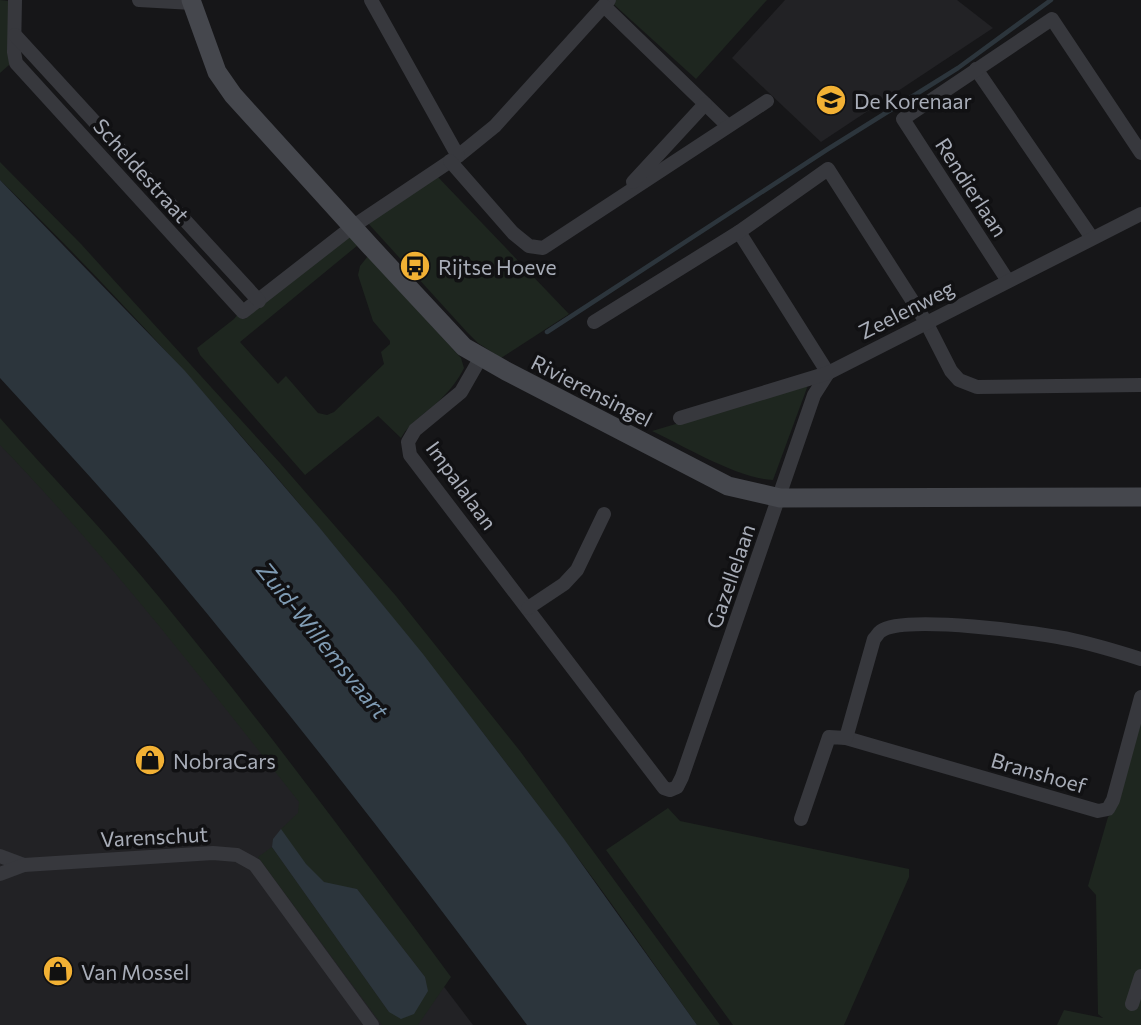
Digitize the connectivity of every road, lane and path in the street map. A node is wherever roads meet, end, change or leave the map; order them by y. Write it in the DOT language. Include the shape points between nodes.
graph roads {
  1 [pos="15,0"];
  2 [pos="139,0"];
  3 [pos="371,0"];
  4 [pos="192,1"];
  5 [pos="607,3"];
  6 [pos="976,69"];
  7 [pos="766,101"];
  8 [pos="705,104"];
  9 [pos="728,126"];
  10 [pos="1141,153"];
  11 [pos="454,159"];
  12 [pos="617,199"];
  13 [pos="1141,214"];
  14 [pos="352,227"];
  15 [pos="739,232"];
  16 [pos="1092,238"];
  17 [pos="1008,281"];
  18 [pos="594,322"];
  19 [pos="926,322"];
  20 [pos="481,357"];
  21 [pos="828,373"];
  22 [pos="1141,385"];
  23 [pos="680,418"];
  24 [pos="1141,497"];
  25 [pos="780,498"];
  26 [pos="604,514"];
  27 [pos="528,608"];
  28 [pos="1141,659"];
  29 [pos="1141,697"];
  30 [pos="846,737"];
  31 [pos="670,790"];
  32 [pos="801,820"];
  33 [pos="0,856"];
  34 [pos="24,865"];
  35 [pos="0,874"];
  36 [pos="1141,976"];
  37 [pos="1132,1004"];
  38 [pos="372,1025"];
  1 -- 14 [label="street, Scheldestraat" via="16,63 243,312"];
  2 -- 4 [label="street"];
  3 -- 11 [label="street"];
  4 -- 14 [label="street, Rivierensingel" via="217,72 233,95"];
  5 -- 8 [label="street"];
  5 -- 11 [label="street, Scheldestraat" via="495,126"];
  6 -- 10 [label="street, Rendierlaan" via="1052,19"];
  6 -- 16 [label="street"];
  6 -- 17 [label="street, Rendierlaan" via="903,119"];
  7 -- 9 [label="street"];
  8 -- 9 [label="street"];
  8 -- 12 [label="street"];
  9 -- 12 [label="street"];
  11 -- 12 [label="street" via="513,233 529,246 543,248"];
  11 -- 14 [label="street, Scheldestraat"];
  13 -- 16 [label="street, Zeelenweg"];
  14 -- 20 [label="street, Rivierensingel" via="464,347"];
  15 -- 18 [label="street"];
  15 -- 19 [label="street" via="828,169"];
  15 -- 21 [label="street"];
  16 -- 17 [label="street, Zeelenweg"];
  17 -- 19 [label="street, Zeelenweg"];
  19 -- 21 [label="street, Zeelenweg"];
  19 -- 22 [label="street" via="951,371 977,387"];
  20 -- 25 [label="street, Rivierensingel" via="728,486"];
  20 -- 27 [label="street, Impalalaan" via="461,392 415,430 408,442 410,455"];
  21 -- 23 [label="street, Zeelenweg"];
  21 -- 25 [label="street, Gazellelaan" via="814,395"];
  24 -- 25 [label="street, Rivierensingel"];
  25 -- 31 [label="street, Gazellelaan" via="682,777"];
  26 -- 27 [label="street" via="576,570 564,584"];
  27 -- 31 [label="street, Impalalaan" via="664,788"];
  28 -- 30 [label="street" via="1038,634 942,623 894,626 881,630 874,639"];
  29 -- 30 [label="street, Branshoef" via="1114,800 1108,809 1098,811"];
  30 -- 32 [label="street" via="829,737"];
  33 -- 34 [label="street, Varenschut"];
  34 -- 35 [label="street, Varenschut"];
  34 -- 38 [label="street, Varenschut" via="237,855 255,866"];
  36 -- 37 [label="street"];
}
